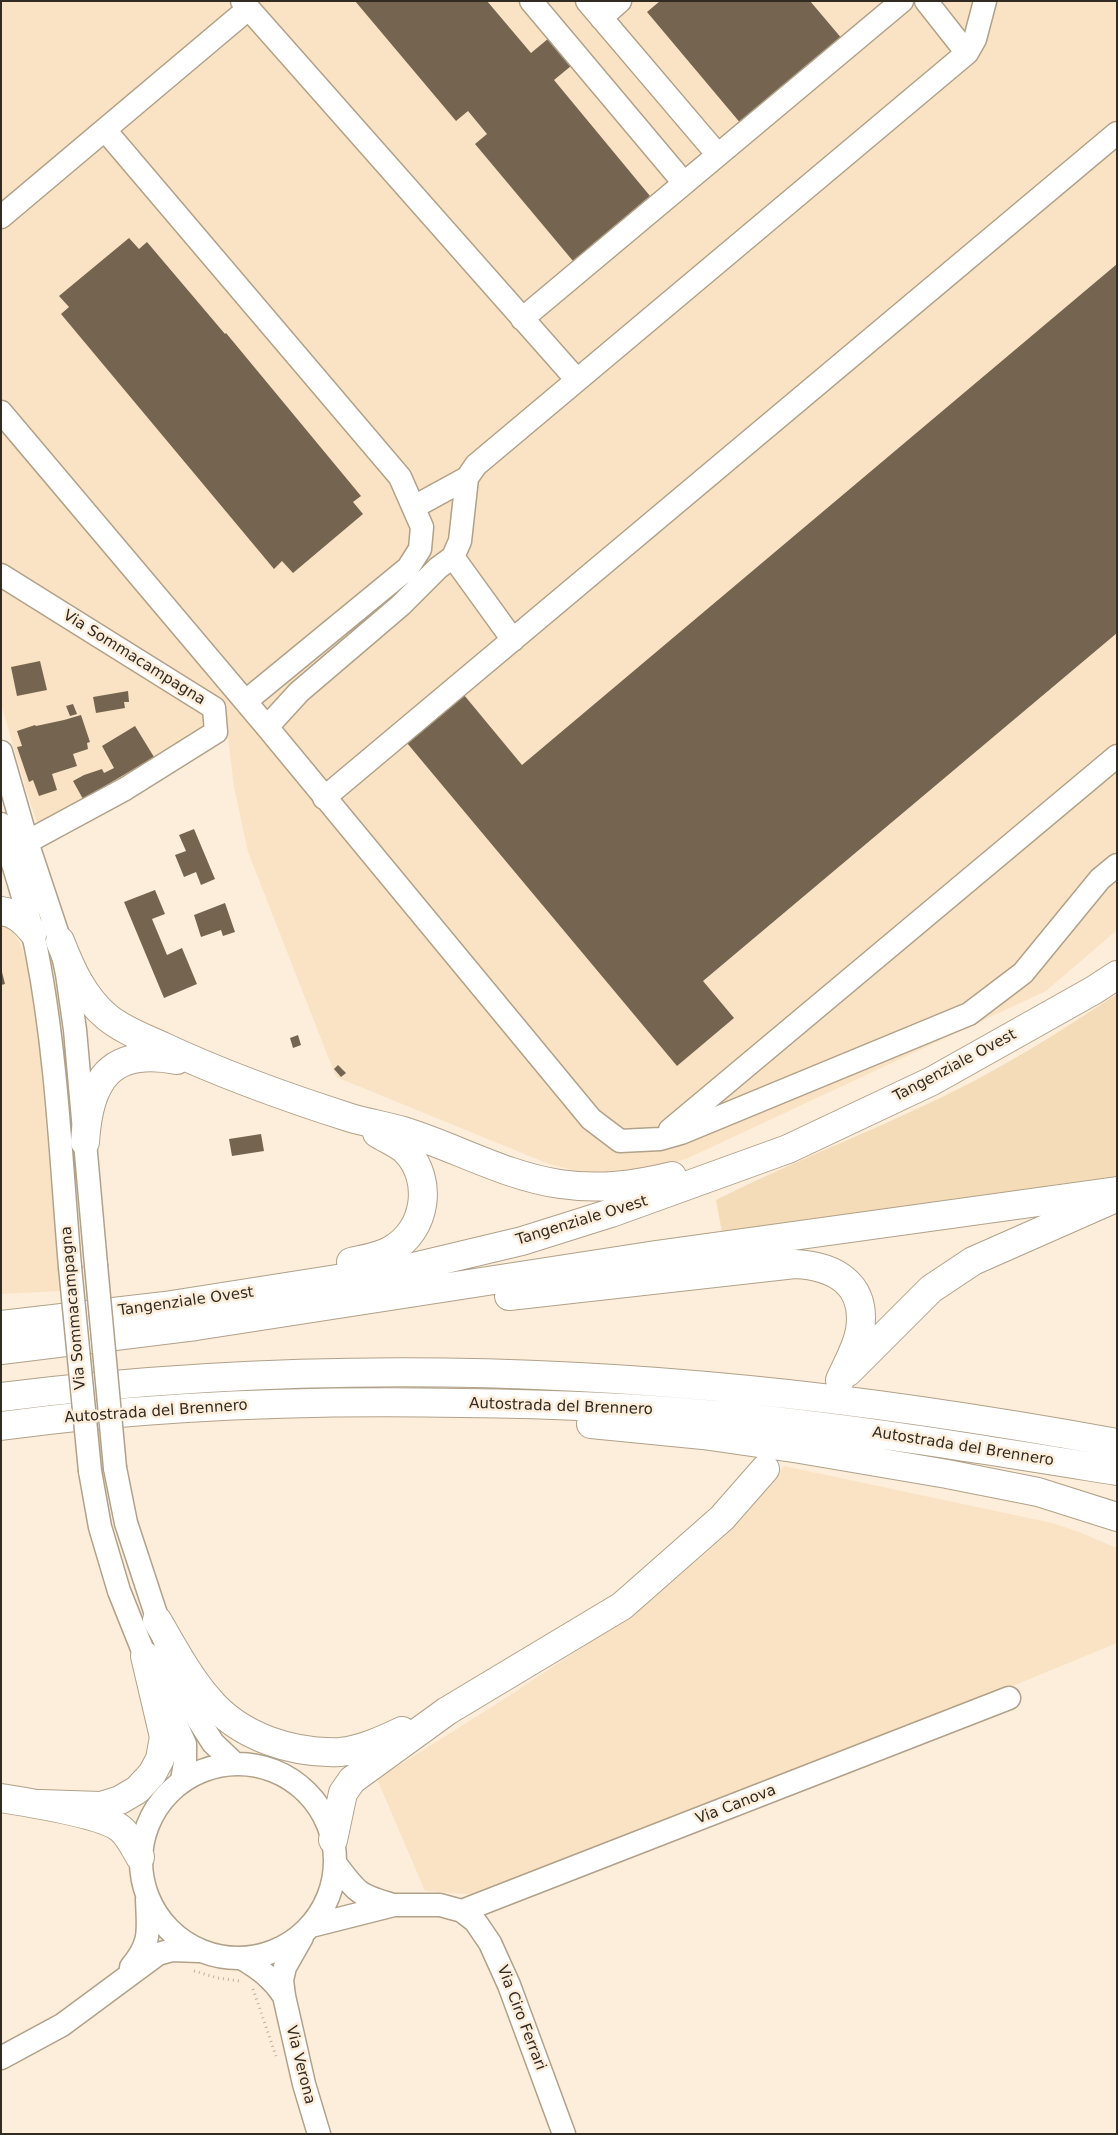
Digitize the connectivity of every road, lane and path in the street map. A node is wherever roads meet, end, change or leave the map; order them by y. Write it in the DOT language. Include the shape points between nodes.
graph roads {
  1 [pos="531,1"];
  2 [pos="620,1"];
  3 [pos="902,1"];
  4 [pos="926,1"];
  5 [pos="985,1"];
  6 [pos="245,5"];
  7 [pos="594,9"];
  8 [pos="967,53"];
  9 [pos="105,130"];
  10 [pos="1117,133"];
  11 [pos="718,155"];
  12 [pos="684,183"];
  13 [pos="1,217"];
  14 [pos="522,319"];
  15 [pos="577,380"];
  16 [pos="1,412"];
  17 [pos="467,478"];
  18 [pos="414,507"];
  19 [pos="453,557"];
  20 [pos="1,575"];
  21 [pos="513,640"];
  22 [pos="246,702"];
  23 [pos="267,727"];
  24 [pos="1,752"];
  25 [pos="1117,756"];
  26 [pos="324,798"];
  27 [pos="1,824"];
  28 [pos="27,842"];
  29 [pos="1117,865"];
  30 [pos="1,911"];
  31 [pos="33,932"];
  32 [pos="60,941"];
  33 [pos="1117,975"];
  34 [pos="203,1065"];
  35 [pos="352,1118"];
  36 [pos="660,1139"];
  37 [pos="85,1142"];
  38 [pos="788,1149"];
  39 [pos="1117,1191"];
  40 [pos="1117,1197"];
  41 [pos="165,1306"];
  42 [pos="294,1312"];
  43 [pos="1,1325"];
  44 [pos="1,1350"];
  45 [pos="1,1397"];
  46 [pos="64,1418"];
  47 [pos="1,1426"];
  48 [pos="1117,1443"];
  49 [pos="765,1469"];
  50 [pos="1117,1471"];
  51 [pos="1117,1517"];
  52 [pos="157,1620"];
  53 [pos="145,1656"];
  54 [pos="1009,1698"];
  55 [pos="447,1712"];
  56 [pos="234,1763"];
  57 [pos="182,1780"];
  58 [pos="1,1798"];
  59 [pos="40,1804"];
  60 [pos="334,1851"];
  61 [pos="140,1857"];
  62 [pos="147,1898"];
  63 [pos="394,1905"];
  64 [pos="462,1911"];
  65 [pos="309,1928"];
  66 [pos="243,1959"];
  67 [pos="195,1960"];
  68 [pos="119,1981"];
  69 [pos="244,1984"];
  70 [pos="252,1989"];
  71 [pos="284,1996"];
  72 [pos="277,2057"];
  73 [pos="1,2058"];
  74 [pos="319,2134"];
  75 [pos="564,2134"];
  1 -- 12 [label="street"];
  2 -- 7 [label="street"];
  3 -- 11 [label="street"];
  4 -- 8 [label="street"];
  5 -- 8 [label="street" via="975,39"];
  6 -- 9 [label="street"];
  6 -- 14 [label="street"];
  7 -- 11 [label="street"];
  8 -- 15 [label="street"];
  9 -- 13 [label="street"];
  9 -- 18 [label="street" via="400,477"];
  10 -- 21 [label="street"];
  11 -- 12 [label="street"];
  12 -- 14 [label="street"];
  14 -- 15 [label="street"];
  15 -- 17 [label="street" via="476,465"];
  16 -- 22 [label="street"];
  17 -- 18 [label="street"];
  17 -- 19 [label="street" via="460,541"];
  18 -- 22 [label="street" via="422,527 420,549 408,568"];
  19 -- 21 [label="street"];
  19 -- 23 [label="street" via="299,692"];
  20 -- 28 [label="street, Via Sommacampagna" via="214,708 216,732 124,789"];
  21 -- 26 [label="street"];
  22 -- 23 [label="street"];
  23 -- 26 [label="street"];
  24 -- 28 [label="street, Via Sommacampagna"];
  25 -- 36 [label="street"];
  26 -- 36 [label="street" via="591,1119 620,1141"];
  27 -- 31 [label="street, Via Sommacampagna"];
  28 -- 32 [label="street, Via Sommacampagna"];
  29 -- 36 [label="street" via="1100,879 1023,973 969,1014 689,1130"];
  30 -- 31 [label="highway" via="16,915"];
  31 -- 53 [label="street, Via Sommacampagna, bridge" via="50,1039 90,1471 100,1527 116,1582"];
  32 -- 34 [label="highway" via="81,988 108,1018"];
  32 -- 37 [label="street, Via Sommacampagna" via="72,1004"];
  33 -- 38 [label="highway, Tangenziale Ovest" via="932,1081"];
  34 -- 35 [label="highway"];
  34 -- 37 [label="highway" via="158,1056 134,1059 116,1066 94,1091"];
  35 -- 38 [label="highway" via="403,1131 513,1172 559,1184 599,1187 636,1184"];
  35 -- 41 [label="highway" via="405,1150 419,1171 422,1210 411,1233 402,1243 376,1256 242,1278"];
  37 -- 52 [label="street, Via Sommacampagna, bridge" via="116,1468 126,1523"];
  38 -- 41 [label="highway, Tangenziale Ovest" via="629,1207 522,1241 413,1267"];
  39 -- 42 [label="highway, Tangenziale Ovest" via="656,1255"];
  40 -- 42 [label="highway" via="973,1261 931,1289 840,1380 860,1330 859,1304 844,1279 812,1265 795,1264 442,1303"];
  41 -- 43 [label="highway, Tangenziale Ovest"];
  42 -- 44 [label="highway, Tangenziale Ovest"];
  45 -- 48 [label="highway, Autostrada del Brennero" via="248,1376 453,1373 554,1376 809,1396"];
  46 -- 47 [label="highway, Autostrada del Brennero"];
  46 -- 50 [label="highway, Autostrada del Brennero" via="278,1403 588,1405 705,1414 914,1438"];
  46 -- 51 [label="highway" via="253,1416 578,1422 800,1448 1038,1492"];
  49 -- 55 [label="highway" via="722,1518 622,1606"];
  52 -- 55 [label="highway" via="192,1679 210,1702 240,1727 269,1741 299,1750 341,1752 378,1742"];
  52 -- 56 [label="street, Via Sommacampagna" via="176,1675 199,1721 213,1744"];
  53 -- 57 [label="street, Via Sommacampagna" via="184,1744"];
  53 -- 59 [label="highway" via="164,1738 160,1759 152,1774 137,1790 101,1806"];
  54 -- 64 [label="street, Via Canova"];
  55 -- 60 [label="highway" via="352,1780 343,1793"];
  56 -- 57 [label="street" via="206,1768"];
  56 -- 60 [label="street" via="271,1769 298,1783 314,1799 326,1819"];
  57 -- 61 [label="street" via="165,1795 152,1814 143,1835"];
  58 -- 59 [label="highway"];
  59 -- 61 [label="highway" via="120,1827"];
  60 -- 63 [label="street" via="354,1889 366,1897"];
  60 -- 65 [label="street" via="329,1896"];
  61 -- 62 [label="street" via="141,1878"];
  62 -- 67 [label="street" via="157,1916 171,1933 185,1943"];
  62 -- 68 [label="street" via="148,1937 144,1950"];
  63 -- 64 [label="street" via="440,1905"];
  63 -- 65 [label="street"];
  64 -- 75 [label="street, Via Ciro Ferrari" via="475,1920 490,1942 510,1985"];
  65 -- 66 [label="street" via="280,1948"];
  65 -- 71 [label="street" via="285,1966 282,1980"];
  66 -- 67 [label="street"];
  66 -- 71 [label="street" via="266,1974"];
  67 -- 68 [label="street" via="183,1952 172,1950 158,1954"];
  67 -- 69 [label="path" via="218,1978 236,1979"];
  68 -- 73 [label="street" via="62,2025"];
  70 -- 72 [label="path"];
  71 -- 74 [label="street, Via Verona"];
}
